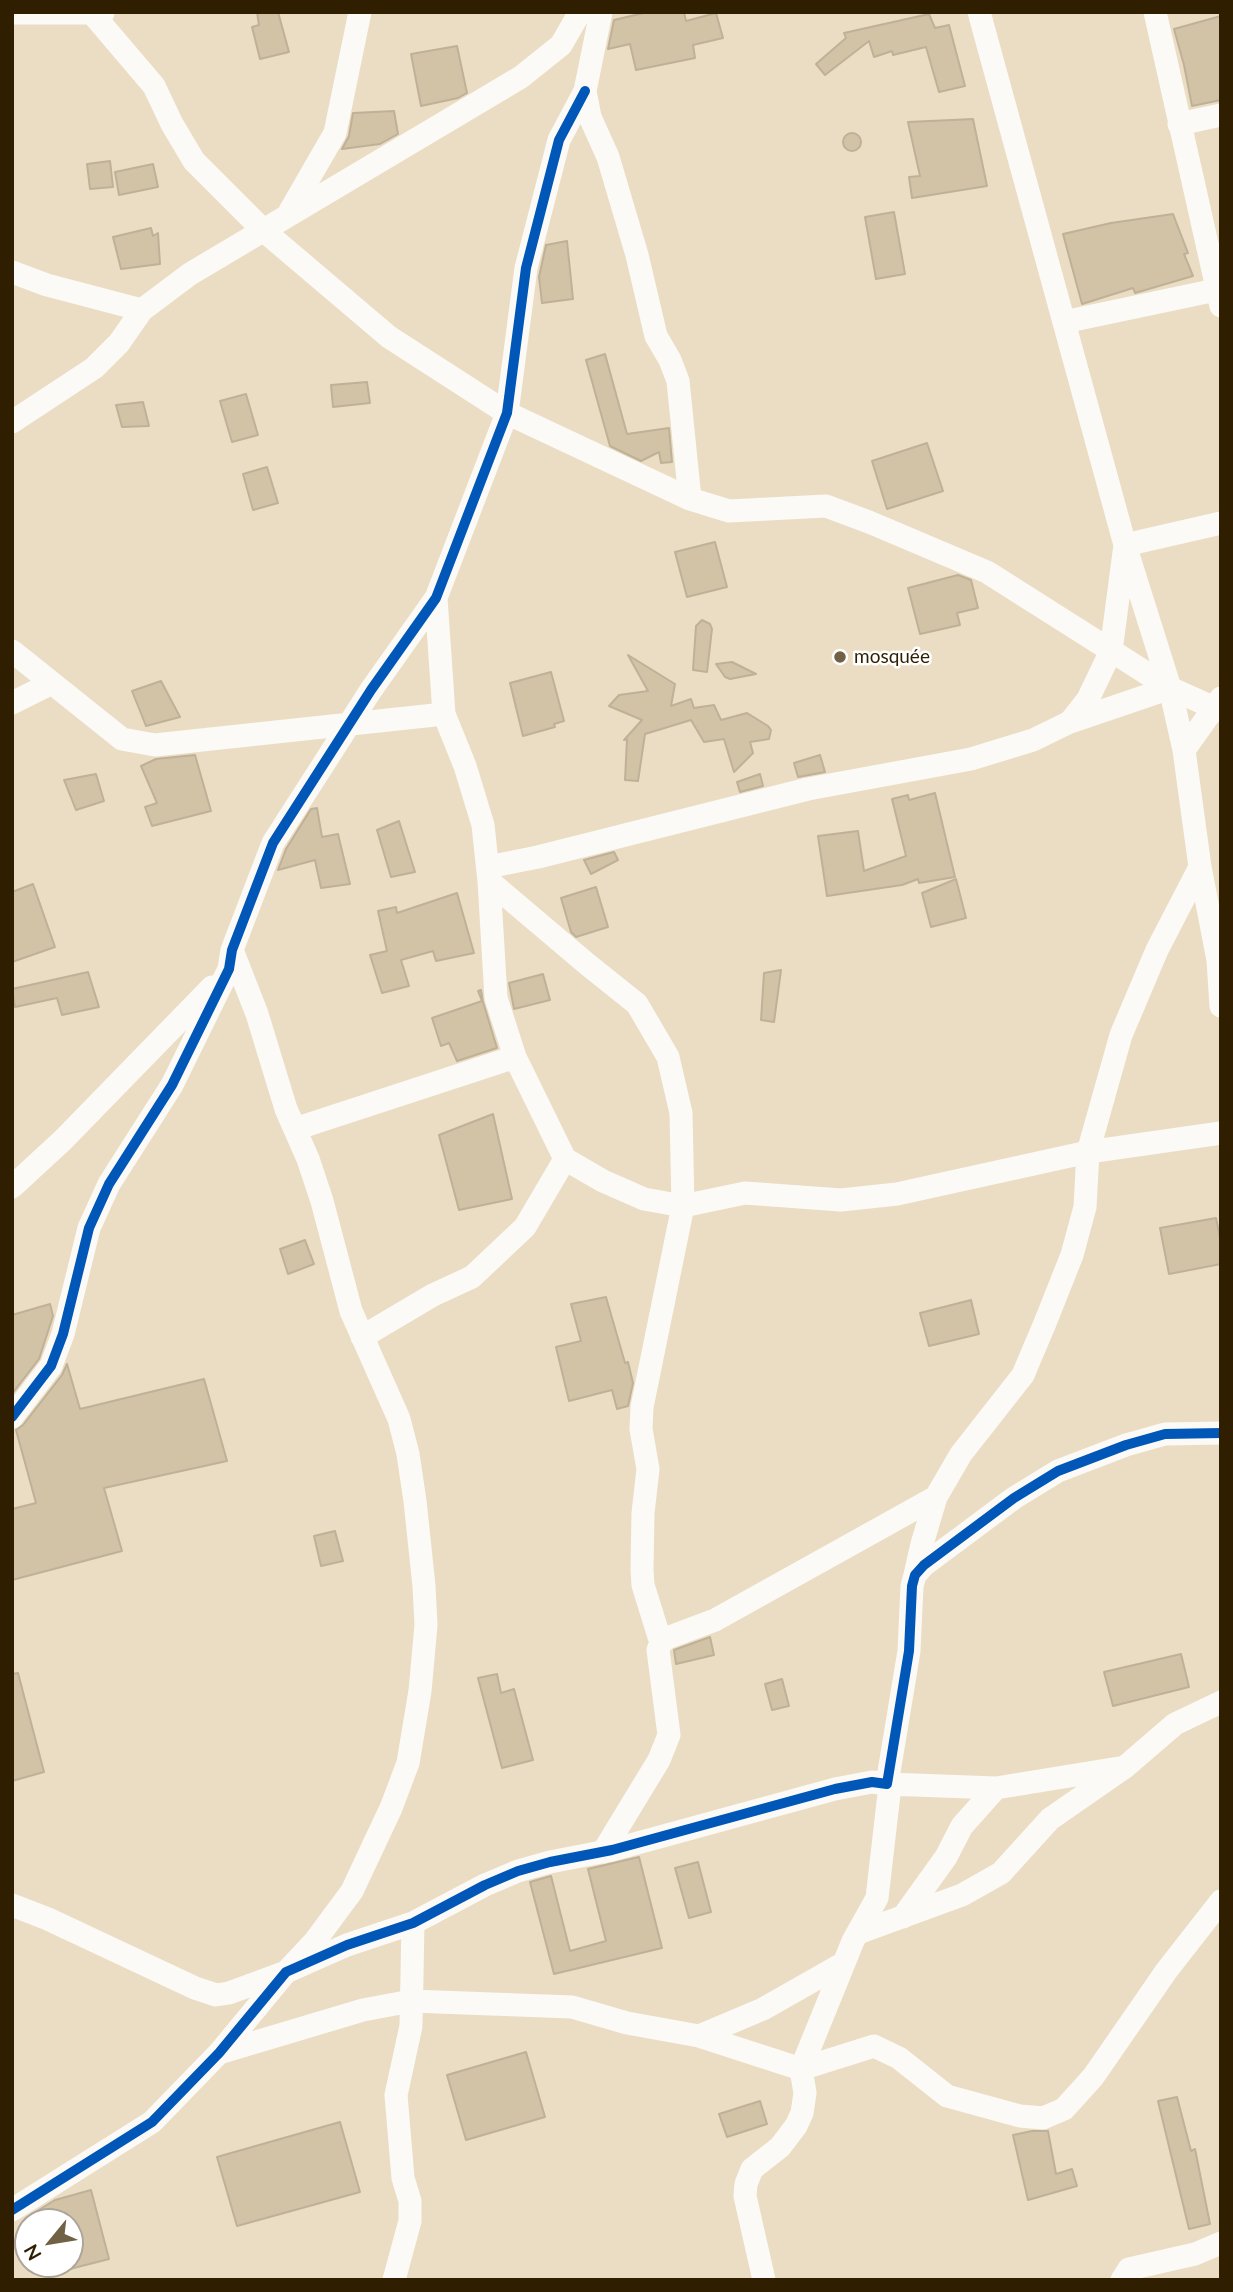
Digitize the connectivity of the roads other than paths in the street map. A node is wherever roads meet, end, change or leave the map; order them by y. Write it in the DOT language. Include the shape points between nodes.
graph roads {
  1 [pos="360,12"];
  2 [pos="580,12"];
  3 [pos="601,12"];
  4 [pos="979,12"];
  5 [pos="1155,12"];
  6 [pos="12,13"];
  7 [pos="98,13"];
  8 [pos="585,91"];
  9 [pos="1221,115"];
  10 [pos="1179,124"];
  11 [pos="288,214"];
  12 [pos="263,230"];
  13 [pos="12,272"];
  14 [pos="1218,298"];
  15 [pos="142,310"];
  16 [pos="1064,321"];
  17 [pos="37,403"];
  18 [pos="12,410"];
  19 [pos="507,413"];
  20 [pos="12,422"];
  21 [pos="690,499"];
  22 [pos="1221,523"];
  23 [pos="1125,545"];
  24 [pos="436,598"];
  25 [pos="12,651"];
  26 [pos="1111,651"];
  27 [pos="52,683"];
  28 [pos="1170,688"];
  29 [pos="12,703"];
  30 [pos="1219,706"];
  31 [pos="444,714"];
  32 [pos="1070,722"];
  33 [pos="348,726"];
  34 [pos="1184,750"];
  35 [pos="1199,867"];
  36 [pos="488,874"];
  37 [pos="230,960"];
  38 [pos="1221,1006"];
  39 [pos="515,1057"];
  40 [pos="295,1129"];
  41 [pos="1221,1133"];
  42 [pos="1088,1152"];
  43 [pos="565,1159"];
  44 [pos="12,1187"];
  45 [pos="683,1206"];
  46 [pos="362,1338"];
  47 [pos="12,1417"];
  48 [pos="1221,1433"];
  49 [pos="936,1497"];
  50 [pos="915,1575"];
  51 [pos="661,1643"];
  52 [pos="1221,1702"];
  53 [pos="1125,1767"];
  54 [pos="887,1784"];
  55 [pos="996,1788"];
  56 [pos="603,1852"];
  57 [pos="1221,1901"];
  58 [pos="12,1905"];
  59 [pos="903,1917"];
  60 [pos="413,1923"];
  61 [pos="858,1933"];
  62 [pos="844,1963"];
  63 [pos="286,1972"];
  64 [pos="411,2001"];
  65 [pos="699,2036"];
  66 [pos="219,2053"];
  67 [pos="801,2068"];
  68 [pos="12,2210"];
  69 [pos="1221,2243"];
  70 [pos="394,2280"];
  71 [pos="764,2280"];
  72 [pos="1122,2280"];
  1 -- 11 [label="street" via="335,132"];
  2 -- 11 [label="street" via="561,45 521,77"];
  3 -- 8 [label="street"];
  4 -- 16 [label="street"];
  5 -- 10 [label="street"];
  6 -- 7 [label="street"];
  7 -- 12 [label="street" via="154,86 194,161"];
  8 -- 19 [label="street" via="559,140 526,268"];
  8 -- 21 [label="street" via="637,255 656,336 678,381"];
  9 -- 10 [label="street"];
  10 -- 14 [label="street"];
  11 -- 12 [label="street"];
  12 -- 15 [label="street" via="190,274"];
  12 -- 19 [label="street" via="389,337"];
  13 -- 15 [label="street"];
  14 -- 16 [label="street"];
  15 -- 17 [label="street" via="94,368"];
  16 -- 23 [label="street"];
  17 -- 18 [label="street"];
  17 -- 20 [label="street"];
  19 -- 21 [label="street"];
  19 -- 24 [label="street"];
  21 -- 26 [label="street" via="729,511 826,506 987,572"];
  22 -- 23 [label="street"];
  23 -- 26 [label="street"];
  23 -- 28 [label="street"];
  24 -- 31 [label="street"];
  24 -- 33 [label="street"];
  25 -- 27 [label="street"];
  26 -- 28 [label="street"];
  26 -- 32 [label="street" via="1088,699"];
  27 -- 29 [label="street"];
  27 -- 33 [label="street" via="122,739 155,746"];
  28 -- 30 [label="street"];
  28 -- 32 [label="street"];
  28 -- 34 [label="street"];
  30 -- 34 [label="street"];
  31 -- 33 [label="street"];
  31 -- 36 [label="street" via="483,825"];
  32 -- 36 [label="street" via="1033,740 971,759 808,789 538,857"];
  33 -- 37 [label="street" via="274,843"];
  34 -- 35 [label="street"];
  35 -- 38 [label="street" via="1218,960"];
  35 -- 42 [label="street" via="1121,1035"];
  36 -- 39 [label="street" via="496,998"];
  36 -- 45 [label="street" via="636,1004 667,1057 681,1113"];
  37 -- 40 [label="street" via="257,1014"];
  37 -- 44 [label="street" via="63,1140"];
  37 -- 47 [label="street" via="172,1085 109,1184 89,1228 51,1366"];
  39 -- 40 [label="street"];
  39 -- 43 [label="street"];
  40 -- 46 [label="street" via="322,1201"];
  41 -- 42 [label="street"];
  42 -- 45 [label="street" via="897,1194 841,1200 745,1193"];
  42 -- 49 [label="street" via="1085,1207 1072,1255 1023,1375 961,1454"];
  43 -- 45 [label="street" via="644,1199"];
  43 -- 46 [label="street" via="524,1227 472,1277"];
  45 -- 51 [label="street" via="642,1407 648,1469 643,1585"];
  46 -- 63 [label="street" via="399,1419 408,1454 426,1625 420,1691 408,1763 352,1891"];
  48 -- 50 [label="street" via="1165,1434 1058,1471 1014,1497"];
  49 -- 50 [label="street"];
  49 -- 51 [label="street" via="715,1620"];
  50 -- 54 [label="street" via="909,1651"];
  51 -- 56 [label="street" via="658,1650 669,1735 659,1760"];
  52 -- 53 [label="street" via="1174,1724"];
  53 -- 55 [label="street"];
  53 -- 59 [label="street" via="1050,1819 1001,1873 962,1895"];
  54 -- 55 [label="street"];
  54 -- 56 [label="street" via="835,1789"];
  54 -- 61 [label="street" via="877,1898"];
  55 -- 59 [label="street" via="962,1826"];
  56 -- 60 [label="street" via="518,1871"];
  57 -- 67 [label="street" via="1093,2077 1064,2109 1043,2118 947,2096 899,2058 874,2046"];
  58 -- 63 [label="street" via="216,1995"];
  59 -- 61 [label="street"];
  60 -- 63 [label="street"];
  60 -- 64 [label="street"];
  61 -- 62 [label="street"];
  62 -- 65 [label="street" via="763,2009"];
  62 -- 67 [label="street"];
  63 -- 66 [label="street"];
  64 -- 65 [label="street" via="572,2007"];
  64 -- 66 [label="street" via="363,2010"];
  64 -- 70 [label="street" via="411,2026 396,2095 410,2221"];
  65 -- 67 [label="street"];
  66 -- 68 [label="street" via="152,2122"];
  67 -- 71 [label="street" via="805,2094 796,2126 780,2147 752,2169 746,2184"];
  69 -- 72 [label="street" via="1195,2254 1129,2269"];
}
